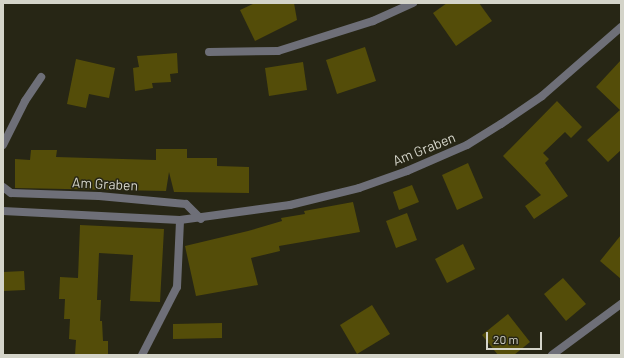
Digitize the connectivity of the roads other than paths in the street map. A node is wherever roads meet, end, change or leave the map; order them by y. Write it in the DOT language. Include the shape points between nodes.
graph roads {
  1 [pos="413,3"];
  2 [pos="621,27"];
  3 [pos="209,52"];
  4 [pos="41,77"];
  5 [pos="3,145"];
  6 [pos="3,187"];
  7 [pos="3,211"];
  8 [pos="201,219"];
  9 [pos="180,220"];
  10 [pos="621,304"];
  11 [pos="142,355"];
  12 [pos="552,355"];
  1 -- 3 [label="street" via="373,21 278,51"];
  2 -- 8 [label="street, Am Graben" via="542,96 467,145 359,188 290,205"];
  4 -- 5 [label="street" via="25,101"];
  6 -- 8 [label="street, Am Graben" via="11,193 109,196 186,204"];
  7 -- 9 [label="street, Am Graben"];
  8 -- 9 [label="street, Am Graben"];
  9 -- 11 [label="street" via="177,287"];
  10 -- 12 [label="street"];
}
